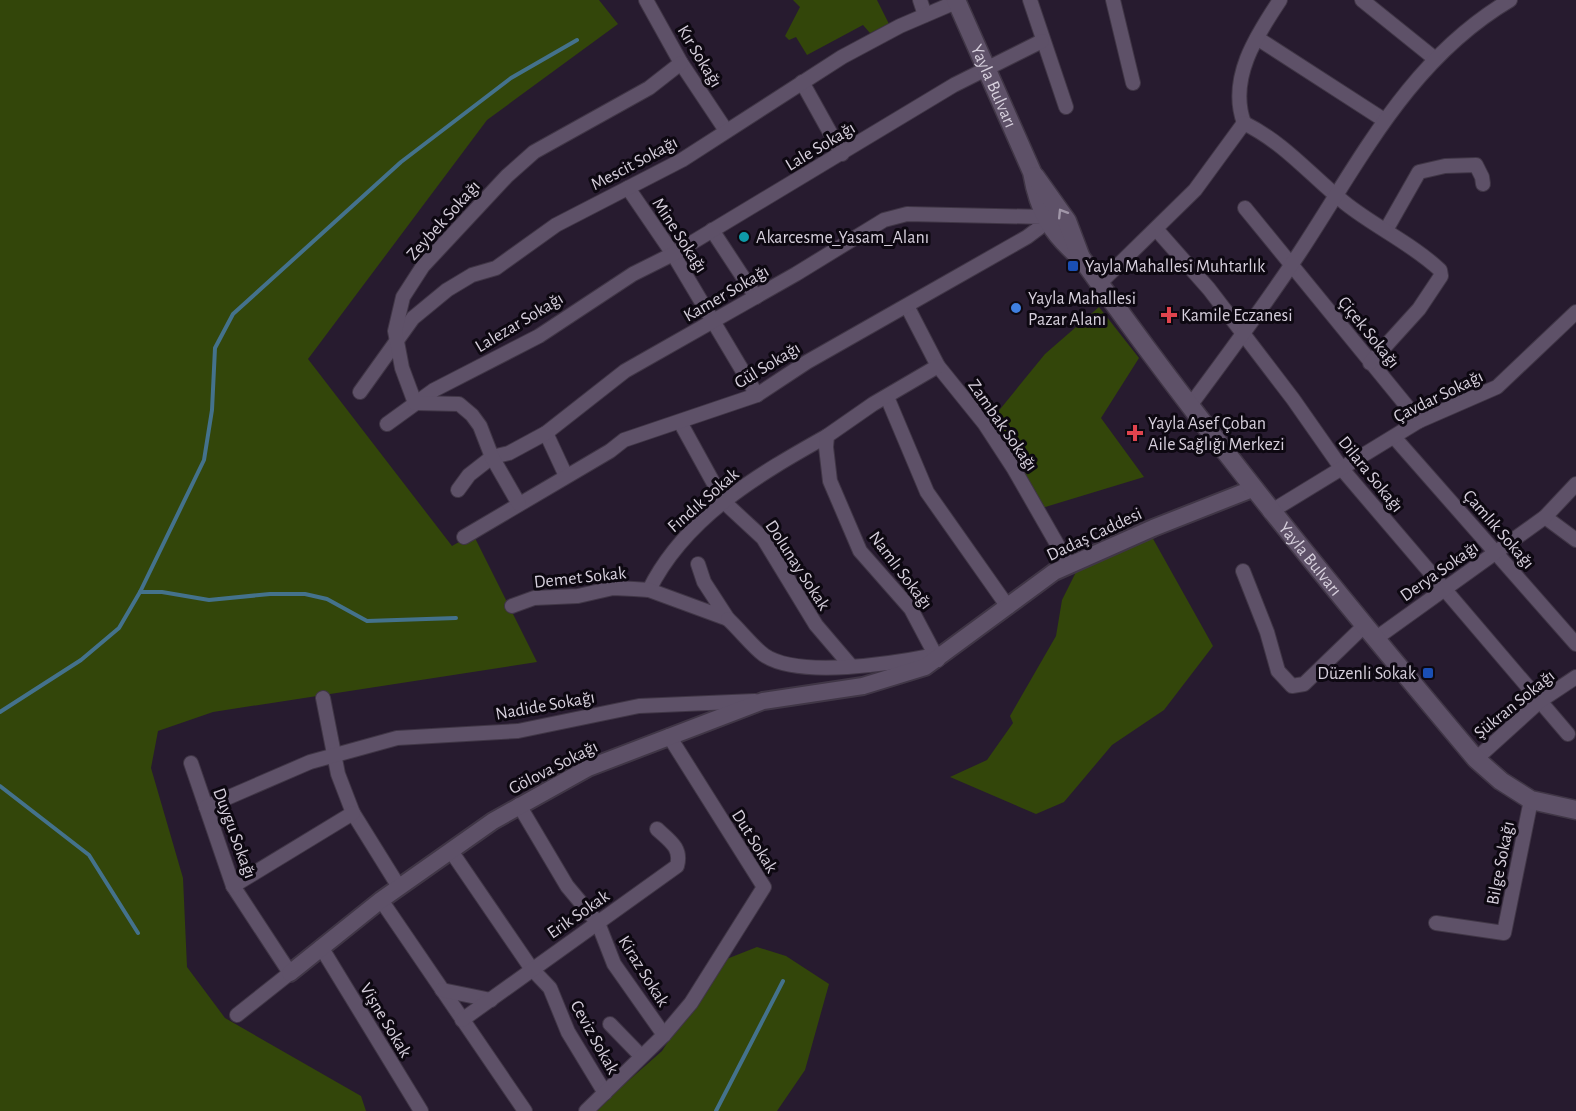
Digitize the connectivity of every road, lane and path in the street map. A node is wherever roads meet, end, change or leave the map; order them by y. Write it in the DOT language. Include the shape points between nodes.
graph roads {
  1 [pos="646,0"];
  2 [pos="920,0"];
  3 [pos="1030,0"];
  4 [pos="1113,0"];
  5 [pos="1280,0"];
  6 [pos="1362,0"];
  7 [pos="1510,0"];
  8 [pos="956,1"];
  9 [pos="1486,6"];
  10 [pos="925,15"];
  11 [pos="1257,38"];
  12 [pos="1042,41"];
  13 [pos="1434,58"];
  14 [pos="681,63"];
  15 [pos="985,68"];
  16 [pos="802,82"];
  17 [pos="1133,83"];
  18 [pos="1065,107"];
  19 [pos="1384,120"];
  20 [pos="1244,123"];
  21 [pos="725,129"];
  22 [pos="842,154"];
  23 [pos="1032,172"];
  24 [pos="1483,184"];
  25 [pos="628,188"];
  26 [pos="1337,196"];
  27 [pos="1245,208"];
  28 [pos="1045,218"];
  29 [pos="1156,229"];
  30 [pos="712,230"];
  31 [pos="1386,230"];
  32 [pos="673,254"];
  33 [pos="1082,259"];
  34 [pos="1291,266"];
  35 [pos="1099,284"];
  36 [pos="756,297"];
  37 [pos="907,306"];
  38 [pos="1576,312"];
  39 [pos="714,322"];
  40 [pos="1243,334"];
  41 [pos="398,341"];
  42 [pos="1370,363"];
  43 [pos="938,366"];
  44 [pos="360,392"];
  45 [pos="757,395"];
  46 [pos="887,397"];
  47 [pos="415,403"];
  48 [pos="1189,407"];
  49 [pos="1419,421"];
  50 [pos="680,422"];
  51 [pos="387,424"];
  52 [pos="546,433"];
  53 [pos="827,435"];
  54 [pos="1394,437"];
  55 [pos="492,457"];
  56 [pos="1342,469"];
  57 [pos="566,476"];
  58 [pos="1576,484"];
  59 [pos="1251,489"];
  60 [pos="458,490"];
  61 [pos="724,502"];
  62 [pos="519,504"];
  63 [pos="1270,512"];
  64 [pos="1545,517"];
  65 [pos="464,537"];
  66 [pos="1576,540"];
  67 [pos="1496,554"];
  68 [pos="698,564"];
  69 [pos="1069,565"];
  70 [pos="1243,571"];
  71 [pos="1444,589"];
  72 [pos="649,590"];
  73 [pos="512,606"];
  74 [pos="1008,607"];
  75 [pos="728,619"];
  76 [pos="1369,633"];
  77 [pos="1576,644"];
  78 [pos="936,657"];
  79 [pos="851,666"];
  80 [pos="1576,677"];
  81 [pos="323,698"];
  82 [pos="763,701"];
  83 [pos="1540,701"];
  84 [pos="1568,734"];
  85 [pos="669,736"];
  86 [pos="334,753"];
  87 [pos="1476,759"];
  88 [pos="191,763"];
  89 [pos="1531,800"];
  90 [pos="519,805"];
  91 [pos="206,807"];
  92 [pos="1576,810"];
  93 [pos="352,813"];
  94 [pos="657,829"];
  95 [pos="451,851"];
  96 [pos="233,886"];
  97 [pos="399,887"];
  98 [pos="381,900"];
  99 [pos="598,923"];
  100 [pos="1436,923"];
  101 [pos="321,947"];
  102 [pos="531,968"];
  103 [pos="290,973"];
  104 [pos="442,990"];
  105 [pos="491,1000"];
  106 [pos="237,1015"];
  107 [pos="462,1020"];
  108 [pos="610,1024"];
  109 [pos="664,1035"];
  110 [pos="641,1056"];
  111 [pos="605,1093"];
  112 [pos="421,1111"];
  113 [pos="525,1111"];
  114 [pos="586,1111"];
  1 -- 14 [label="street, Kır Sokağı"];
  2 -- 10 [label="street"];
  3 -- 12 [label="street"];
  4 -- 17 [label="street"];
  5 -- 11 [label="street"];
  6 -- 13 [label="street"];
  7 -- 9 [label="street"];
  8 -- 10 [label="street, Mescit Sokağı"];
  8 -- 15 [label="main road, Yayla Bulvarı"];
  9 -- 13 [label="street"];
  10 -- 16 [label="street, Mescit Sokağı"];
  11 -- 19 [label="street"];
  11 -- 20 [label="street" via="1239,84 1239,110"];
  12 -- 15 [label="street, Lale Sokağı"];
  12 -- 18 [label="street"];
  13 -- 19 [label="street"];
  14 -- 21 [label="street, Kır Sokağı"];
  14 -- 41 [label="street, Zeybek Sokağı" via="649,88 534,152 507,176 423,266 403,297 395,331"];
  15 -- 22 [label="street, Lale Sokağı"];
  15 -- 23 [label="main road, Yayla Bulvarı"];
  16 -- 21 [label="street, Mescit Sokağı"];
  16 -- 22 [label="street"];
  19 -- 26 [label="street"];
  20 -- 26 [label="street" via="1269,136"];
  20 -- 29 [label="street" via="1196,190"];
  21 -- 25 [label="street, Mescit Sokağı" via="682,160"];
  22 -- 30 [label="street, Lale Sokağı"];
  23 -- 28 [label="main road, Yayla Bulvarı" via="1037,201"];
  33 -- 23 [label="main road, Yayla Bulvarı, one-way" via="1067,221"];
  24 -- 31 [label="street" via="1476,165 1419,172"];
  25 -- 32 [label="street, Mine Sokağı"];
  25 -- 41 [label="street, Mescit Sokağı" via="556,225 496,268 472,275 447,290 413,318"];
  26 -- 31 [label="street"];
  26 -- 34 [label="street"];
  27 -- 34 [label="street, Çiçek Sokağı"];
  28 -- 33 [label="main road, Yayla Bulvarı" via="1064,244"];
  28 -- 36 [label="street, Kamer Sokağı" via="907,214 884,220"];
  28 -- 37 [label="street, Gül Sokağı" via="1027,237"];
  29 -- 35 [label="street"];
  29 -- 40 [label="street, Dilara Sokağı"];
  30 -- 32 [label="street, Lale Sokağı"];
  30 -- 36 [label="street"];
  31 -- 42 [label="street" via="1431,262 1441,276 1419,309"];
  32 -- 39 [label="street, Mine Sokağı"];
  32 -- 47 [label="street, Lalezar Sokağı" via="624,280 539,336"];
  33 -- 35 [label="main road, Yayla Bulvarı"];
  34 -- 40 [label="street"];
  34 -- 42 [label="street, Çiçek Sokağı"];
  35 -- 48 [label="main road, Yayla Bulvarı"];
  36 -- 39 [label="street, Kamer Sokağı"];
  37 -- 43 [label="street, Zambak Sokağı"];
  37 -- 45 [label="street, Gül Sokağı"];
  38 -- 49 [label="street, Çavdar Sokağı" via="1497,387"];
  39 -- 45 [label="street, Mine Sokağı"];
  39 -- 52 [label="street, Kamer Sokağı" via="625,371"];
  40 -- 48 [label="street"];
  40 -- 56 [label="street, Dilara Sokağı"];
  41 -- 44 [label="street, Mescit Sokağı"];
  41 -- 47 [label="street, Zeybek Sokağı" via="402,368"];
  42 -- 49 [label="street, Çiçek Sokağı"];
  43 -- 46 [label="street"];
  43 -- 69 [label="street, Zambak Sokağı" via="984,423"];
  45 -- 50 [label="street, Gül Sokağı"];
  46 -- 53 [label="street"];
  46 -- 74 [label="street" via="927,492"];
  47 -- 51 [label="street, Lalezar Sokağı"];
  47 -- 55 [label="street" via="459,404 480,426"];
  48 -- 59 [label="main road, Yayla Bulvarı"];
  49 -- 54 [label="street, Çavdar Sokağı"];
  50 -- 57 [label="street, Gül Sokağı" via="624,440"];
  50 -- 61 [label="street, Dolunay Sokak"];
  52 -- 55 [label="street, Kamer Sokağı" via="509,453"];
  52 -- 57 [label="street"];
  53 -- 61 [label="street, Fındık Sokak"];
  53 -- 78 [label="street, Namlı Sokağı" via="831,481 860,551 910,609"];
  54 -- 56 [label="street, Çavdar Sokağı"];
  54 -- 67 [label="street, Çamlık Sokağı"];
  55 -- 60 [label="street, Kamer Sokağı" via="468,475"];
  55 -- 62 [label="street"];
  56 -- 63 [label="street, Çavdar Sokağı"];
  56 -- 71 [label="street, Dilara Sokağı"];
  57 -- 62 [label="street, Gül Sokağı"];
  58 -- 64 [label="street, Derya Sokağı"];
  59 -- 63 [label="main road, Yayla Bulvarı"];
  59 -- 69 [label="street, Dadaş Caddesi"];
  61 -- 72 [label="street, Fındık Sokak" via="677,545"];
  61 -- 79 [label="street, Dolunay Sokak" via="763,538 816,625"];
  62 -- 65 [label="street, Gül Sokağı"];
  63 -- 76 [label="main road, Yayla Bulvarı"];
  64 -- 66 [label="street"];
  64 -- 67 [label="street, Derya Sokağı"];
  67 -- 71 [label="street, Derya Sokağı"];
  67 -- 77 [label="street, Çamlık Sokağı"];
  68 -- 75 [label="street" via="704,582"];
  69 -- 74 [label="street, Dadaş Caddesi"];
  70 -- 76 [label="street, Derya Sokağı" via="1278,671 1292,686 1304,684"];
  71 -- 76 [label="street, Derya Sokağı"];
  71 -- 83 [label="street, Dilara Sokağı"];
  72 -- 73 [label="street, Demet Sokak" via="613,588 578,596 534,598"];
  72 -- 75 [label="street, Demet Sokak"];
  74 -- 78 [label="street, Dadaş Caddesi"];
  75 -- 79 [label="street, Dadaş Caddesi" via="773,660 797,665"];
  76 -- 87 [label="main road, Yayla Bulvarı"];
  78 -- 79 [label="street, Dadaş Caddesi"];
  78 -- 82 [label="street, Gölova Sokağı" via="903,674 863,686"];
  80 -- 83 [label="street, Şükran Sokağı"];
  81 -- 86 [label="street"];
  82 -- 85 [label="street, Gölova Sokağı"];
  82 -- 86 [label="street, Nadide Sokağı" via="639,706 518,731 397,738"];
  83 -- 84 [label="street, Dilara Sokağı"];
  83 -- 87 [label="street, Şükran Sokağı"];
  85 -- 90 [label="street, Gölova Sokağı" via="588,768"];
  85 -- 109 [label="street, Dut Sokak" via="764,887 690,1003"];
  86 -- 91 [label="street, Nadide Sokağı"];
  86 -- 93 [label="street"];
  87 -- 89 [label="main road, Yayla Bulvarı"];
  88 -- 91 [label="street, Duygu Sokağı"];
  89 -- 92 [label="main road, Yayla Bulvarı"];
  89 -- 100 [label="street, Bilge Sokağı" via="1504,933"];
  90 -- 95 [label="street, Gölova Sokağı"];
  90 -- 99 [label="street, Kiraz Sokak" via="567,886"];
  91 -- 96 [label="street, Duygu Sokağı"];
  93 -- 96 [label="street"];
  93 -- 97 [label="street"];
  94 -- 99 [label="street, Erik Sokak" via="676,847 680,856 676,866"];
  95 -- 97 [label="street, Gölova Sokağı"];
  95 -- 102 [label="street, Ceviz Sokak"];
  96 -- 103 [label="street, Duygu Sokağı"];
  97 -- 98 [label="street, Gölova Sokağı"];
  98 -- 101 [label="street, Gölova Sokağı"];
  98 -- 104 [label="street"];
  99 -- 102 [label="street, Erik Sokak"];
  99 -- 109 [label="street, Kiraz Sokak" via="614,964"];
  101 -- 103 [label="street, Gölova Sokağı"];
  101 -- 112 [label="street, Vişne Sokak"];
  102 -- 105 [label="street, Erik Sokak"];
  102 -- 111 [label="street, Ceviz Sokak" via="550,988 568,1032"];
  103 -- 106 [label="street, Gölova Sokağı"];
  104 -- 105 [label="street"];
  104 -- 107 [label="street"];
  105 -- 107 [label="street, Erik Sokak"];
  107 -- 113 [label="street"];
  108 -- 110 [label="street"];
  109 -- 110 [label="street"];
  110 -- 111 [label="street"];
  111 -- 114 [label="street"];
}
